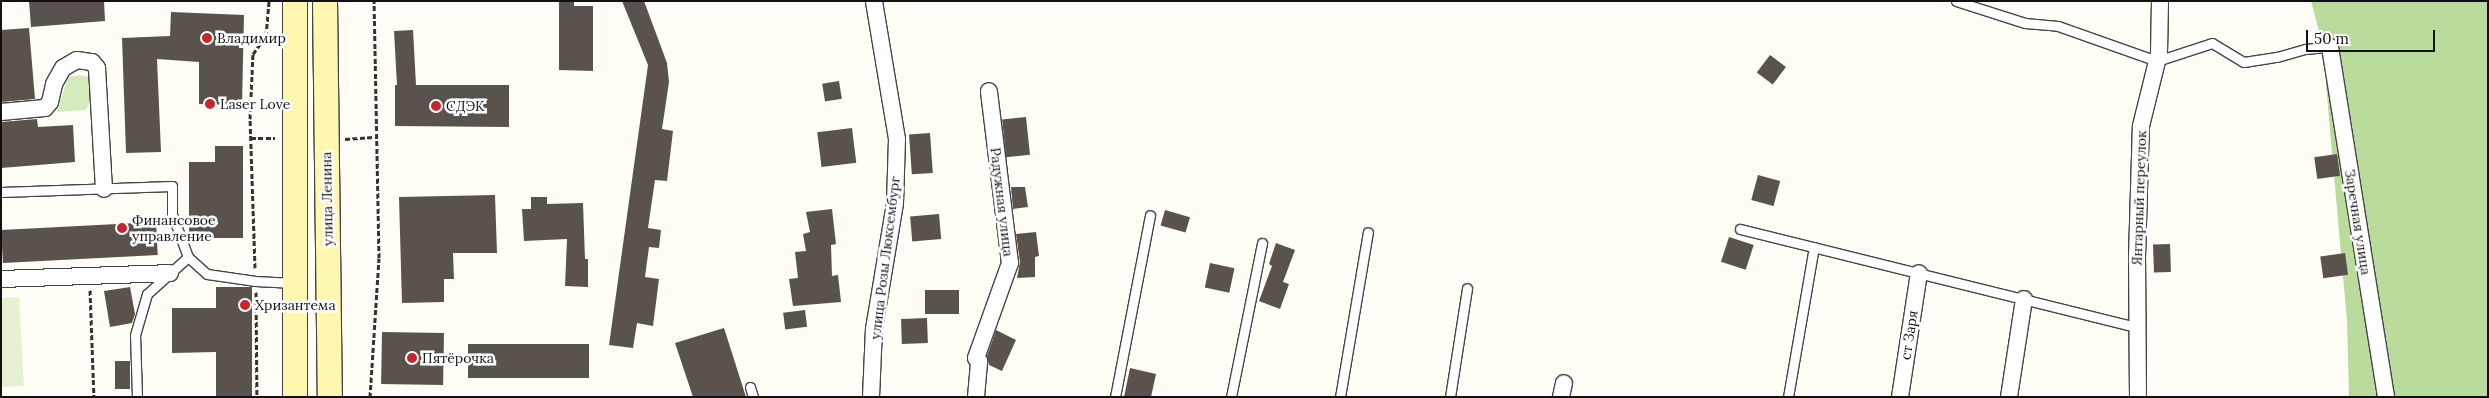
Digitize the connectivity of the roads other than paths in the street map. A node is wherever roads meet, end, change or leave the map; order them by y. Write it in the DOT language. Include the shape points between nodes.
graph roads {
  1 [pos="295,1"];
  2 [pos="324,1"];
  3 [pos="874,1"];
  4 [pos="1956,1"];
  5 [pos="2160,1"];
  6 [pos="2330,47"];
  7 [pos="2157,61"];
  8 [pos="988,91"];
  9 [pos="1,112"];
  10 [pos="104,189"];
  11 [pos="1,192"];
  12 [pos="1150,215"];
  13 [pos="1740,229"];
  14 [pos="1368,232"];
  15 [pos="1262,243"];
  16 [pos="1814,247"];
  17 [pos="188,257"];
  18 [pos="170,273"];
  19 [pos="1919,273"];
  20 [pos="1,279"];
  21 [pos="296,285"];
  22 [pos="328,288"];
  23 [pos="1467,288"];
  24 [pos="2024,299"];
  25 [pos="2138,327"];
  26 [pos="750,387"];
  27 [pos="137,397"];
  28 [pos="295,397"];
  29 [pos="330,397"];
  30 [pos="753,397"];
  31 [pos="871,397"];
  32 [pos="976,397"];
  33 [pos="1114,397"];
  34 [pos="1231,397"];
  35 [pos="1340,397"];
  36 [pos="1450,397"];
  37 [pos="1788,397"];
  38 [pos="1900,397"];
  39 [pos="2009,397"];
  40 [pos="2138,397"];
  41 [pos="2386,397"];
  1 -- 21 [label="main road"];
  2 -- 22 [label="main road, улица Ленина"];
  3 -- 31 [label="street, улица Розы Люксембург" via="898,138 895,203 874,329"];
  4 -- 7 [label="lane" via="2025,23 2058,26"];
  5 -- 7 [label="street, Янтарный переулок"];
  6 -- 7 [label="lane" via="2244,62 2212,43"];
  6 -- 41 [label="street, Заречная улица"];
  7 -- 25 [label="street, Янтарный переулок" via="2141,126"];
  8 -- 32 [label="street, Радужная улица" via="1010,263 976,358 979,361"];
  9 -- 10 [label="street" via="45,108 63,68 77,60 92,62 97,68"];
  10 -- 11 [label="lane"];
  10 -- 17 [label="lane" via="172,186 172,214"];
  12 -- 33 [label="lane"];
  13 -- 16 [label="lane"];
  14 -- 35 [label="lane"];
  15 -- 34 [label="lane"];
  16 -- 19 [label="lane"];
  16 -- 37 [label="lane"];
  17 -- 18 [label="lane"];
  17 -- 21 [label="lane" via="207,274"];
  18 -- 20 [label="street"];
  18 -- 27 [label="lane" via="147,294 135,335"];
  19 -- 24 [label="lane"];
  19 -- 38 [label="street, ст Заря"];
  21 -- 22 [label="main road"];
  21 -- 28 [label="main road"];
  22 -- 29 [label="main road, улица Ленина"];
  23 -- 36 [label="lane"];
  24 -- 25 [label="lane"];
  24 -- 39 [label="street"];
  25 -- 40 [label="street, Янтарный переулок"];
  26 -- 30 [label="lane"];
}
